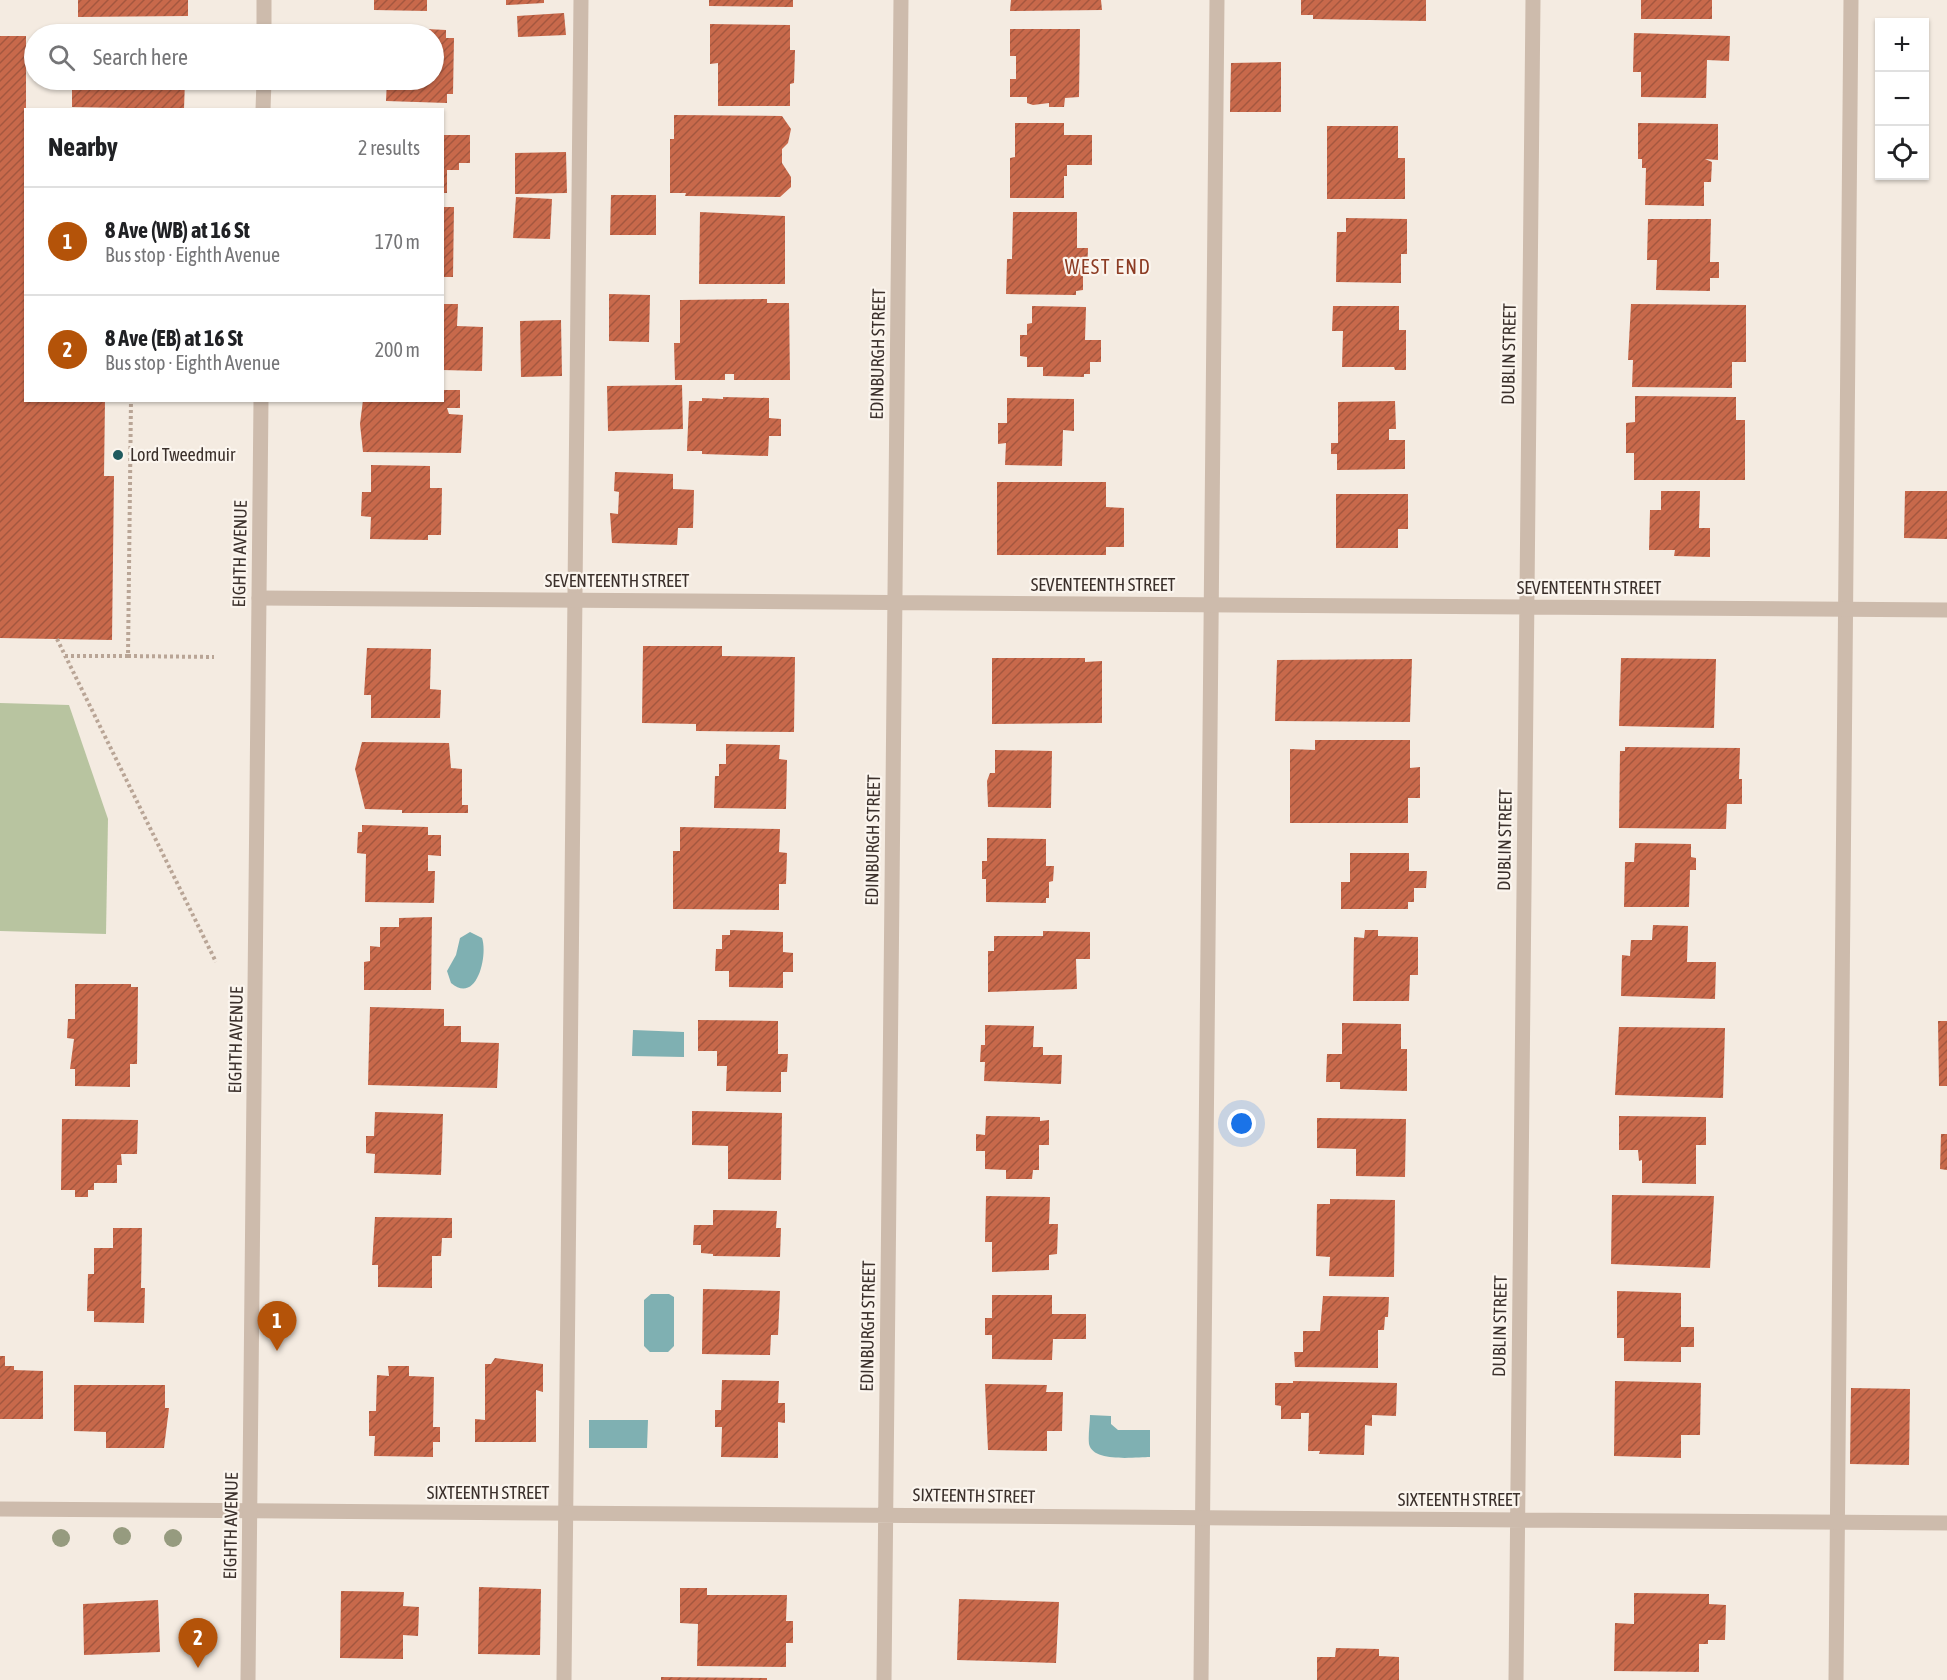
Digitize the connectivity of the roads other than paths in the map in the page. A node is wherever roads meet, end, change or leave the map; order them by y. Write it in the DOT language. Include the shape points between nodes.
graph roads {
  1 [pos="264,0"];
  2 [pos="581,0"];
  3 [pos="901,0"];
  4 [pos="1217,0"];
  5 [pos="1533,0"];
  6 [pos="1851,0"];
  7 [pos="264,24"];
  8 [pos="264,90"];
  9 [pos="264,108"];
  10 [pos="261,402"];
  11 [pos="259,598"];
  12 [pos="575,600"];
  13 [pos="895,602"];
  14 [pos="1209,604"];
  15 [pos="1527,607"];
  16 [pos="1845,610"];
  17 [pos="1947,610"];
  18 [pos="0,1509"];
  19 [pos="250,1510"];
  20 [pos="566,1513"];
  21 [pos="886,1515"];
  22 [pos="1202,1519"];
  23 [pos="1518,1519"];
  24 [pos="1837,1522"];
  25 [pos="1947,1523"];
  26 [pos="248,1680"];
  27 [pos="564,1680"];
  28 [pos="884,1680"];
  29 [pos="1201,1680"];
  30 [pos="1516,1680"];
  31 [pos="1836,1680"];
  1 -- 7 [label="street"];
  2 -- 12 [label="street"];
  3 -- 13 [label="street, EDINBURGH STREET"];
  4 -- 14 [label="street"];
  5 -- 15 [label="street, DUBLIN STREET"];
  6 -- 16 [label="street"];
  8 -- 9 [label="street"];
  10 -- 11 [label="street, EIGHTH AVENUE"];
  11 -- 12 [label="street, SEVENTEENTH STREET"];
  11 -- 19 [label="street, EIGHTH AVENUE"];
  12 -- 13 [label="street, SEVENTEENTH STREET"];
  12 -- 20 [label="street"];
  13 -- 14 [label="street, SEVENTEENTH STREET"];
  13 -- 21 [label="street, EDINBURGH STREET"];
  14 -- 15 [label="street, SEVENTEENTH STREET"];
  14 -- 22 [label="street"];
  15 -- 16 [label="street, SEVENTEENTH STREET"];
  15 -- 23 [label="street, DUBLIN STREET"];
  16 -- 17 [label="street, SEVENTEENTH STREET"];
  16 -- 24 [label="street"];
  18 -- 19 [label="street, SIXTEENTH STREET"];
  19 -- 20 [label="street, SIXTEENTH STREET"];
  19 -- 26 [label="street, EIGHTH AVENUE"];
  20 -- 21 [label="street, SIXTEENTH STREET"];
  20 -- 27 [label="street"];
  21 -- 22 [label="street, SIXTEENTH STREET"];
  21 -- 28 [label="street, EDINBURGH STREET"];
  22 -- 23 [label="street, SIXTEENTH STREET"];
  22 -- 29 [label="street"];
  23 -- 24 [label="street, SIXTEENTH STREET"];
  23 -- 30 [label="street, DUBLIN STREET"];
  24 -- 25 [label="street, SIXTEENTH STREET"];
  24 -- 31 [label="street"];
}
